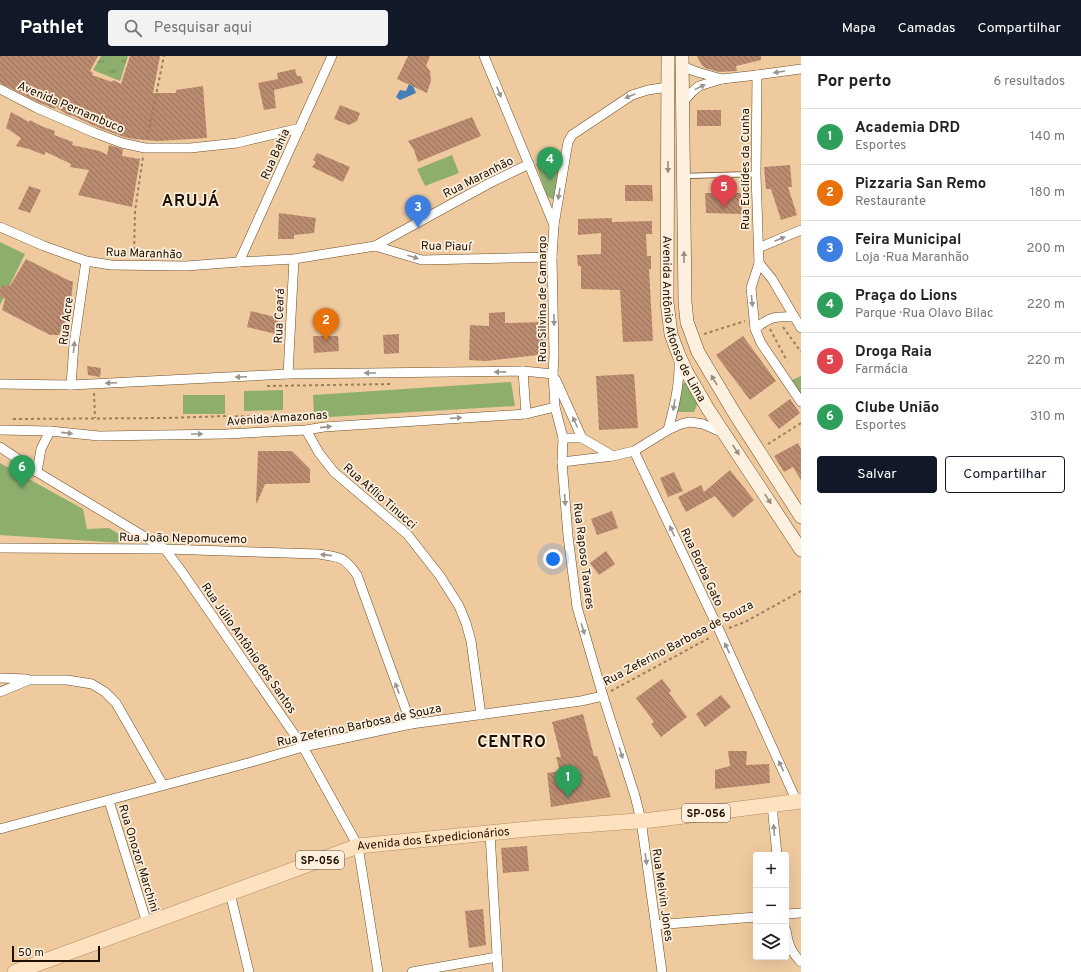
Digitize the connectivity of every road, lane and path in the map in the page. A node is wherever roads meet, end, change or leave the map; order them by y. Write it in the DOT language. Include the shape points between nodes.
graph roads {
  1 [pos="164,56"];
  2 [pos="332,56"];
  3 [pos="484,56"];
  4 [pos="668,56"];
  5 [pos="682,61"];
  6 [pos="801,68"];
  7 [pos="757,75"];
  8 [pos="722,79"];
  9 [pos="668,87"];
  10 [pos="0,89"];
  11 [pos="682,103"];
  12 [pos="300,128"];
  13 [pos="668,128"];
  14 [pos="683,129"];
  15 [pos="145,148"];
  16 [pos="529,164"];
  17 [pos="756,174"];
  18 [pos="683,176"];
  19 [pos="554,225"];
  20 [pos="0,226"];
  21 [pos="801,230"];
  22 [pos="375,246"];
  23 [pos="758,248"];
  24 [pos="552,257"];
  25 [pos="294,259"];
  26 [pos="86,261"];
  27 [pos="240,262"];
  28 [pos="759,263"];
  29 [pos="133,265"];
  30 [pos="667,302"];
  31 [pos="685,302"];
  32 [pos="794,317"];
  33 [pos="754,318"];
  34 [pos="782,325"];
  35 [pos="769,326"];
  36 [pos="801,328"];
  37 [pos="755,329"];
  38 [pos="693,337"];
  39 [pos="801,352"];
  40 [pos="678,353"];
  41 [pos="790,367"];
  42 [pos="523,371"];
  43 [pos="288,374"];
  44 [pos="553,374"];
  45 [pos="0,384"];
  46 [pos="397,384"];
  47 [pos="71,385"];
  48 [pos="265,386"];
  49 [pos="94,390"];
  50 [pos="801,402"];
  51 [pos="555,407"];
  52 [pos="526,414"];
  53 [pos="95,418"];
  54 [pos="308,418"];
  55 [pos="8,419"];
  56 [pos="801,423"];
  57 [pos="741,424"];
  58 [pos="0,430"];
  59 [pos="306,430"];
  60 [pos="668,430"];
  61 [pos="50,431"];
  62 [pos="725,434"];
  63 [pos="563,438"];
  64 [pos="582,438"];
  65 [pos="0,447"];
  66 [pos="758,450"];
  67 [pos="634,451"];
  68 [pos="613,456"];
  69 [pos="562,462"];
  70 [pos="37,472"];
  71 [pos="801,516"];
  72 [pos="0,548"];
  73 [pos="165,549"];
  74 [pos="801,550"];
  75 [pos="801,591"];
  76 [pos="720,632"];
  77 [pos="0,678"];
  78 [pos="29,680"];
  79 [pos="0,692"];
  80 [pos="603,696"];
  81 [pos="480,715"];
  82 [pos="411,724"];
  83 [pos="303,746"];
  84 [pos="163,785"];
  85 [pos="109,801"];
  86 [pos="799,802"];
  87 [pos="772,805"];
  88 [pos="641,820"];
  89 [pos="0,829"];
  90 [pos="490,832"];
  91 [pos="358,846"];
  92 [pos="776,852"];
  93 [pos="230,893"];
  94 [pos="801,913"];
  95 [pos="789,914"];
  96 [pos="753,917"];
  97 [pos="147,923"];
  98 [pos="655,925"];
  99 [pos="789,947"];
  100 [pos="497,957"];
  101 [pos="801,962"];
  102 [pos="15,972"];
  103 [pos="249,972"];
  104 [pos="378,972"];
  105 [pos="412,972"];
  106 [pos="498,972"];
  107 [pos="662,972"];
  1 -- 15 [label="path"];
  2 -- 12 [label="street, Rua Bahia"];
  3 -- 16 [label="street, one-way"];
  4 -- 9 [label="main road, Avenida Antônio Afonso de Lima"];
  5 -- 8 [label="street" via="701,73"];
  5 -- 11 [label="main road, Avenida Antônio Afonso de Lima"];
  6 -- 7 [label="street, one-way"];
  7 -- 8 [label="street"];
  7 -- 17 [label="street, Rua Euclídes da Cunha"];
  11 -- 8 [label="street, one-way" via="700,86"];
  9 -- 13 [label="main road, Avenida Antônio Afonso de Lima"];
  9 -- 19 [label="street, Rua Silvina de Camargo, one-way" via="632,94 572,134 568,142"];
  10 -- 15 [label="street, Avenida Pernambuco" via="95,133"];
  11 -- 14 [label="main road, Avenida Antônio Afonso de Lima"];
  12 -- 15 [label="street, Avenida Pernambuco" via="237,143 190,148"];
  12 -- 27 [label="street, Rua Bahia"];
  13 -- 14 [label="main road"];
  13 -- 30 [label="main road, Avenida Antônio Afonso de Lima, one-way"];
  14 -- 18 [label="main road, Avenida Antônio Afonso de Lima"];
  15 -- 29 [label="path" via="135,210"];
  16 -- 19 [label="street"];
  16 -- 22 [label="street, Rua Maranhão" via="481,187"];
  17 -- 18 [label="lane"];
  17 -- 23 [label="street, Rua Euclídes da Cunha"];
  31 -- 18 [label="main road, Avenida Antônio Afonso de Lima, one-way"];
  19 -- 24 [label="street, Rua Silvina de Camargo"];
  20 -- 26 [label="street, Rua Maranhão"];
  23 -- 21 [label="street, one-way"];
  22 -- 24 [label="street, Rua Piauí, one-way" via="422,260"];
  22 -- 25 [label="street, Rua Piauí"];
  23 -- 28 [label="street, Rua Euclídes da Cunha"];
  24 -- 44 [label="street, Rua Silvina de Camargo, one-way"];
  25 -- 27 [label="street, Rua Maranhão"];
  25 -- 43 [label="street, Rua Ceará"];
  26 -- 29 [label="street, Rua Maranhão"];
  47 -- 26 [label="street, Rua Acre, one-way"];
  27 -- 29 [label="street, Rua Maranhão" via="186,266"];
  28 -- 32 [label="street" via="772,279"];
  28 -- 33 [label="street, one-way" via="751,288"];
  30 -- 31 [label="main road"];
  30 -- 40 [label="main road, Avenida Antônio Afonso de Lima" via="669,325"];
  31 -- 38 [label="main road, Avenida Antônio Afonso de Lima" via="687,322"];
  32 -- 36 [label="street"];
  32 -- 37 [label="street" via="774,317"];
  33 -- 37 [label="street"];
  33 -- 38 [label="path"];
  34 -- 39 [label="path"];
  35 -- 41 [label="path"];
  37 -- 50 [label="street" via="761,343"];
  57 -- 38 [label="main road, Avenida Antônio Afonso de Lima, one-way" via="698,352"];
  40 -- 60 [label="street, one-way" via="680,374"];
  40 -- 62 [label="main road, Avenida Antônio Afonso de Lima" via="686,372"];
  42 -- 43 [label="street, one-way"];
  42 -- 44 [label="street"];
  42 -- 52 [label="street"];
  43 -- 47 [label="street, one-way"];
  44 -- 51 [label="street, Rua Silvina de Camargo"];
  64 -- 44 [label="street, one-way"];
  45 -- 47 [label="street"];
  46 -- 48 [label="path"];
  49 -- 53 [label="path"];
  51 -- 52 [label="street, Avenida Amazonas"];
  51 -- 63 [label="street, Rua Raposo Tavares"];
  59 -- 52 [label="street, Avenida Amazonas, one-way" via="324,426"];
  53 -- 54 [label="path"];
  53 -- 55 [label="path"];
  56 -- 66 [label="path"];
  57 -- 62 [label="main road"];
  57 -- 66 [label="main road, Avenida Antônio Afonso de Lima"];
  58 -- 61 [label="street, Avenida Amazonas"];
  61 -- 59 [label="street, Avenida Amazonas, one-way" via="99,436"];
  59 -- 81 [label="street, Rua Atílio Tinucci" via="334,472 407,534 440,576 459,606 471,642"];
  60 -- 62 [label="street" via="690,422 703,424"];
  60 -- 67 [label="street"];
  61 -- 70 [label="street" via="41,450"];
  62 -- 74 [label="main road, Avenida Antônio Afonso de Lima, one-way"];
  63 -- 64 [label="street"];
  63 -- 69 [label="street, Rua Raposo Tavares"];
  64 -- 68 [label="street"];
  65 -- 70 [label="street"];
  66 -- 71 [label="main road, Avenida Antônio Afonso de Lima"];
  67 -- 68 [label="street"];
  76 -- 67 [label="street, Rua Borba Gato, one-way"];
  68 -- 69 [label="street"];
  69 -- 80 [label="street, Rua Raposo Tavares, one-way" via="577,607"];
  70 -- 73 [label="street"];
  72 -- 73 [label="street, Rua João Nepomucemo"];
  82 -- 73 [label="street, Rua João Nepomucemo, one-way" via="357,575 344,559 318,554"];
  73 -- 83 [label="street, Rua Júlio Antônio dos Santos"];
  75 -- 76 [label="path, Rua Zeferino Barbosa de Souza" via="745,622"];
  76 -- 80 [label="path, Rua Zeferino Barbosa de Souza"];
  86 -- 76 [label="street, Rua Borba Gato, one-way"];
  77 -- 78 [label="street"];
  78 -- 79 [label="street"];
  78 -- 84 [label="street" via="67,680 92,684 105,692 116,703"];
  80 -- 81 [label="street, Rua Zeferino Barbosa de Souza"];
  80 -- 88 [label="street, Rua Raposo Tavares, one-way"];
  81 -- 82 [label="street, Rua Zeferino Barbosa de Souza"];
  82 -- 83 [label="street, Rua Zeferino Barbosa de Souza"];
  83 -- 84 [label="street, Rua Zeferino Barbosa de Souza"];
  83 -- 91 [label="street, Rua Júlio Antônio dos Santos"];
  84 -- 85 [label="street, Rua Zeferino Barbosa de Souza"];
  85 -- 89 [label="street, Rua Zeferino Barbosa de Souza"];
  85 -- 97 [label="street, Rua Onozor Marchini"];
  86 -- 87 [label="main road, Avenida dos Expedicionários / SP-056"];
  87 -- 88 [label="main road, Avenida dos Expedicionários / SP-056"];
  92 -- 87 [label="street, one-way"];
  88 -- 90 [label="main road, Avenida dos Expedicionários / SP-056"];
  88 -- 98 [label="street, Rua Melvin Jones, one-way"];
  90 -- 91 [label="main road, Avenida dos Expedicionários / SP-056"];
  90 -- 100 [label="street"];
  91 -- 93 [label="main road, Avenida dos Expedicionários / SP-056"];
  91 -- 104 [label="street, Rua Júlio Antônio dos Santos"];
  93 -- 97 [label="main road, Avenida dos Expedicionários / SP-056"];
  93 -- 103 [label="street"];
  94 -- 95 [label="street"];
  96 -- 98 [label="street"];
  97 -- 102 [label="main road, Avenida dos Expedicionários / SP-056"];
  98 -- 107 [label="street, Rua Melvin Jones"];
  99 -- 101 [label="street"];
  100 -- 105 [label="street"];
  100 -- 106 [label="street"];
}
